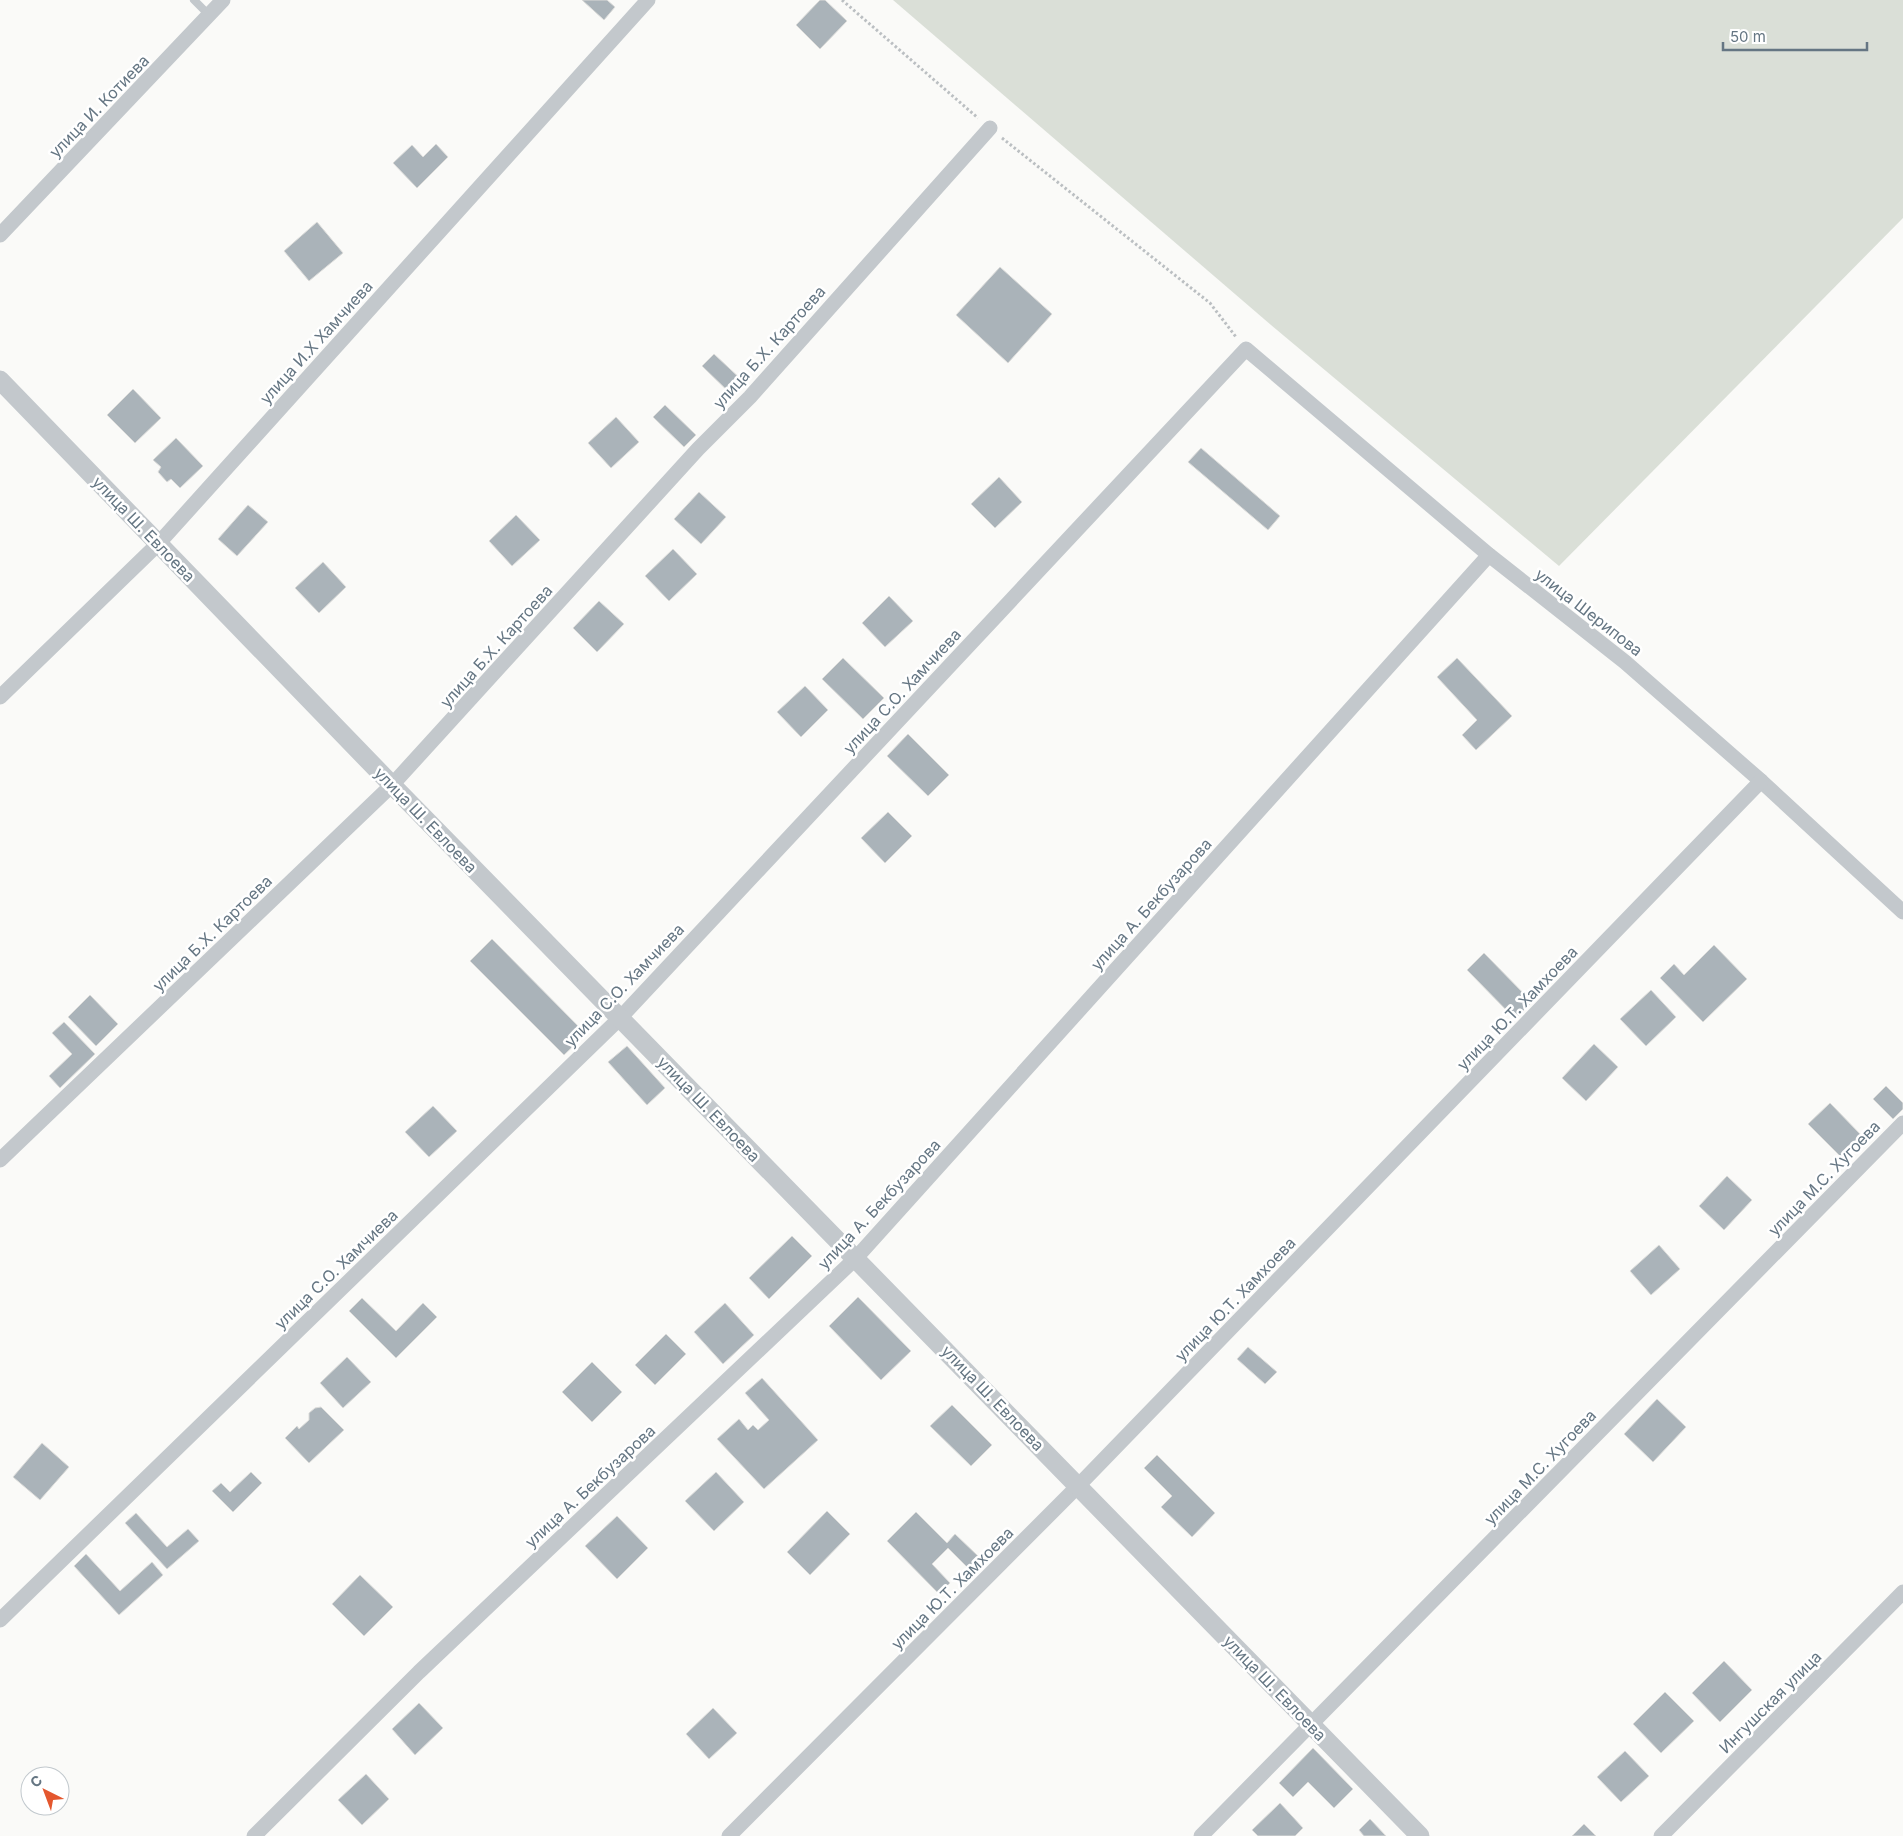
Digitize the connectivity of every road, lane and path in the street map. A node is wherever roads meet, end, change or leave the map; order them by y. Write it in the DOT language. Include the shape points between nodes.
graph roads {
  1 [pos="194,0"];
  2 [pos="223,0"];
  3 [pos="648,0"];
  4 [pos="842,0"];
  5 [pos="209,15"];
  6 [pos="990,128"];
  7 [pos="0,235"];
  8 [pos="1246,349"];
  9 [pos="0,380"];
  10 [pos="158,544"];
  11 [pos="1489,555"];
  12 [pos="0,697"];
  13 [pos="1761,781"];
  14 [pos="392,785"];
  15 [pos="1903,912"];
  16 [pos="620,1018"];
  17 [pos="1903,1122"];
  18 [pos="0,1160"];
  19 [pos="856,1258"];
  20 [pos="1078,1486"];
  21 [pos="1903,1592"];
  22 [pos="0,1620"];
  23 [pos="1311,1726"];
  24 [pos="254,1836"];
  25 [pos="728,1836"];
  26 [pos="1202,1836"];
  27 [pos="1420,1836"];
  28 [pos="1661,1836"];
  1 -- 5 [label="lane"];
  2 -- 5 [label="street, улица И. Котиева"];
  3 -- 10 [label="street, улица И.Х Хамчиева"];
  4 -- 6 [label="path"];
  5 -- 7 [label="street, улица И. Котиева"];
  6 -- 8 [label="path" via="1210,303"];
  6 -- 14 [label="street, улица Б.Х. Картоева" via="750,397"];
  8 -- 11 [label="street, улица Шерипова"];
  8 -- 16 [label="street, улица С.О. Хамчиева"];
  9 -- 10 [label="street, улица Ш. Евлоева"];
  10 -- 12 [label="street, улица И.Х Хамчиева"];
  10 -- 14 [label="street, улица Ш. Евлоева"];
  11 -- 13 [label="street, улица Шерипова" via="1625,662"];
  11 -- 19 [label="street, улица А. Бекбузарова"];
  13 -- 15 [label="street, улица Шерипова"];
  13 -- 20 [label="street, улица Ю.Т. Хамхоева"];
  14 -- 16 [label="street, улица Ш. Евлоева"];
  14 -- 18 [label="street, улица Б.Х. Картоева"];
  16 -- 19 [label="street, улица Ш. Евлоева"];
  16 -- 22 [label="street, улица С.О. Хамчиева"];
  17 -- 23 [label="street, улица М.С. Хугоева"];
  19 -- 20 [label="street, улица Ш. Евлоева"];
  19 -- 24 [label="street, улица А. Бекбузарова" via="419,1672"];
  20 -- 23 [label="street, улица Ш. Евлоева"];
  20 -- 25 [label="street, улица Ю.Т. Хамхоева"];
  21 -- 28 [label="street, Ингушская улица"];
  23 -- 26 [label="street, улица М.С. Хугоева"];
  23 -- 27 [label="street, улица Ш. Евлоева"];
}
